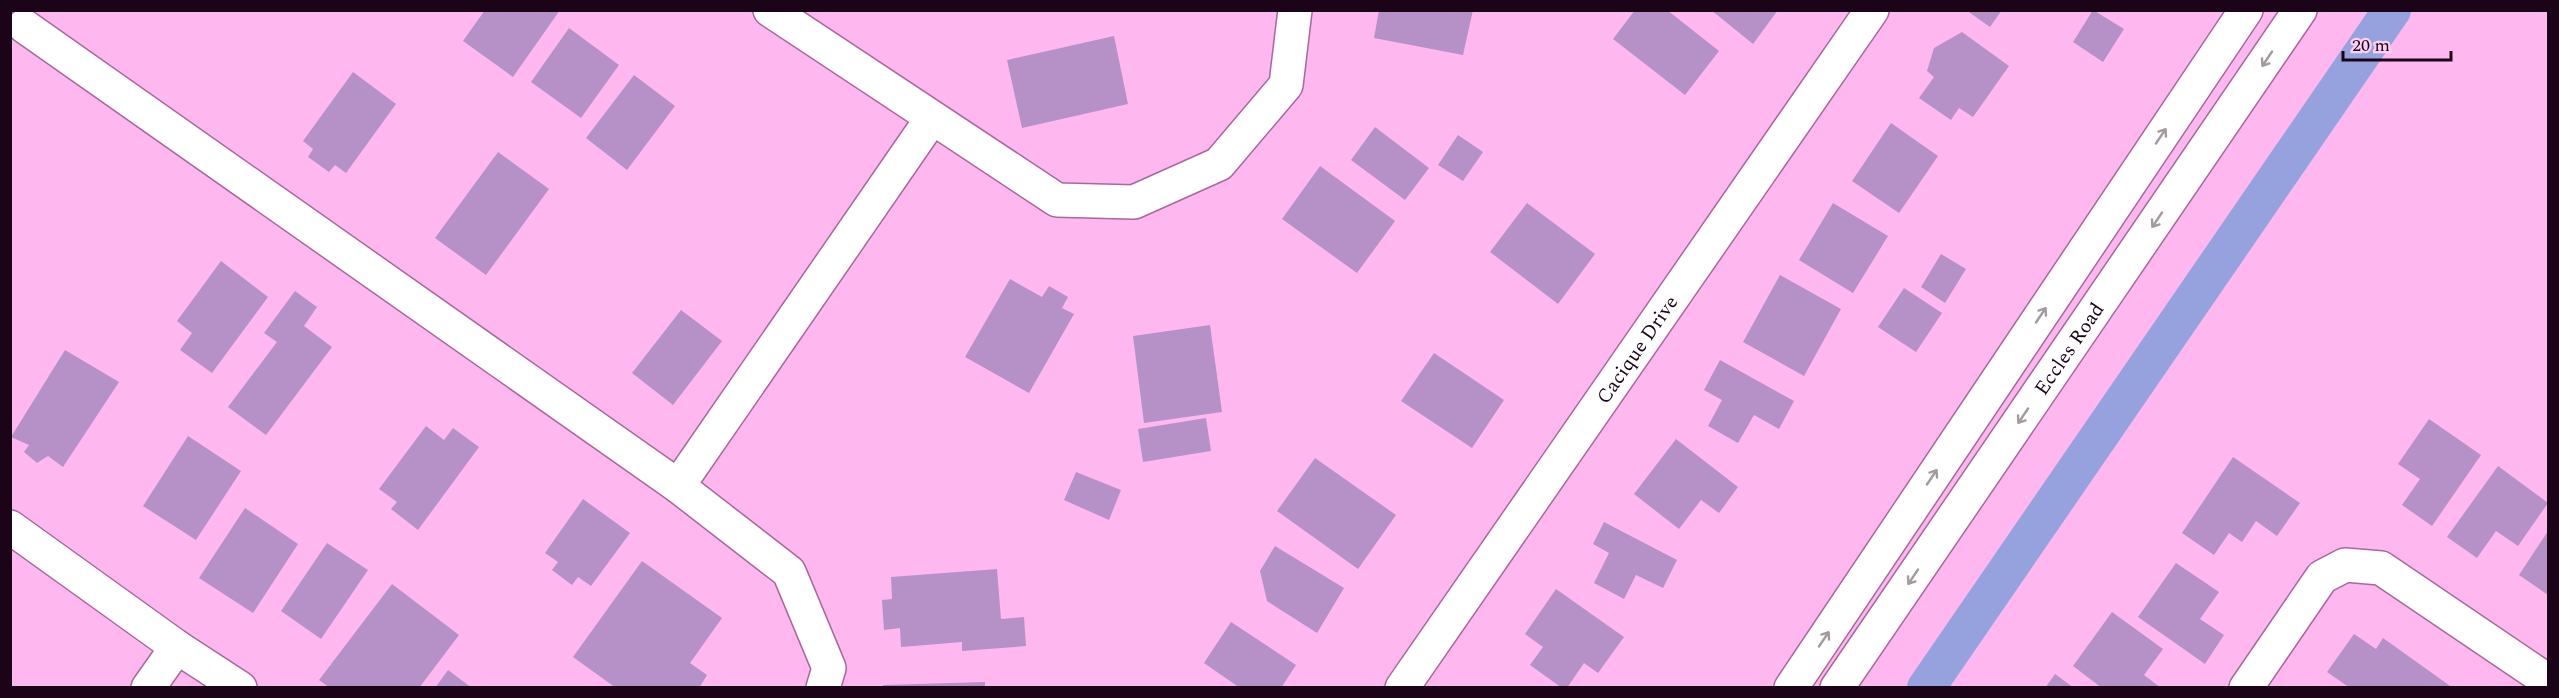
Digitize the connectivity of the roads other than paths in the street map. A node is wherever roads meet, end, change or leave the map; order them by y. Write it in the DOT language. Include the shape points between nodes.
graph roads {
  1 [pos="770,10"];
  2 [pos="1295,10"];
  3 [pos="1872,10"];
  4 [pos="2246,10"];
  5 [pos="2300,10"];
  6 [pos="23,27"];
  7 [pos="932,118"];
  8 [pos="678,486"];
  9 [pos="10,527"];
  10 [pos="177,647"];
  11 [pos="2548,681"];
  12 [pos="148,687"];
  13 [pos="240,687"];
  14 [pos="823,687"];
  15 [pos="1402,687"];
  16 [pos="1791,687"];
  17 [pos="1838,687"];
  18 [pos="2246,687"];
  1 -- 7 [label="street"];
  2 -- 7 [label="street" via="1286,86 1219,164 1134,202 1057,200"];
  3 -- 15 [label="street, Cacique Drive"];
  16 -- 4 [label="street, one-way"];
  5 -- 17 [label="street, Eccles Road, one-way"];
  6 -- 8 [label="street"];
  7 -- 8 [label="street"];
  8 -- 14 [label="street" via="789,572 829,668"];
  9 -- 10 [label="street"];
  10 -- 12 [label="street"];
  10 -- 13 [label="street"];
  11 -- 18 [label="street" via="2381,568 2345,565 2322,577"];
}
